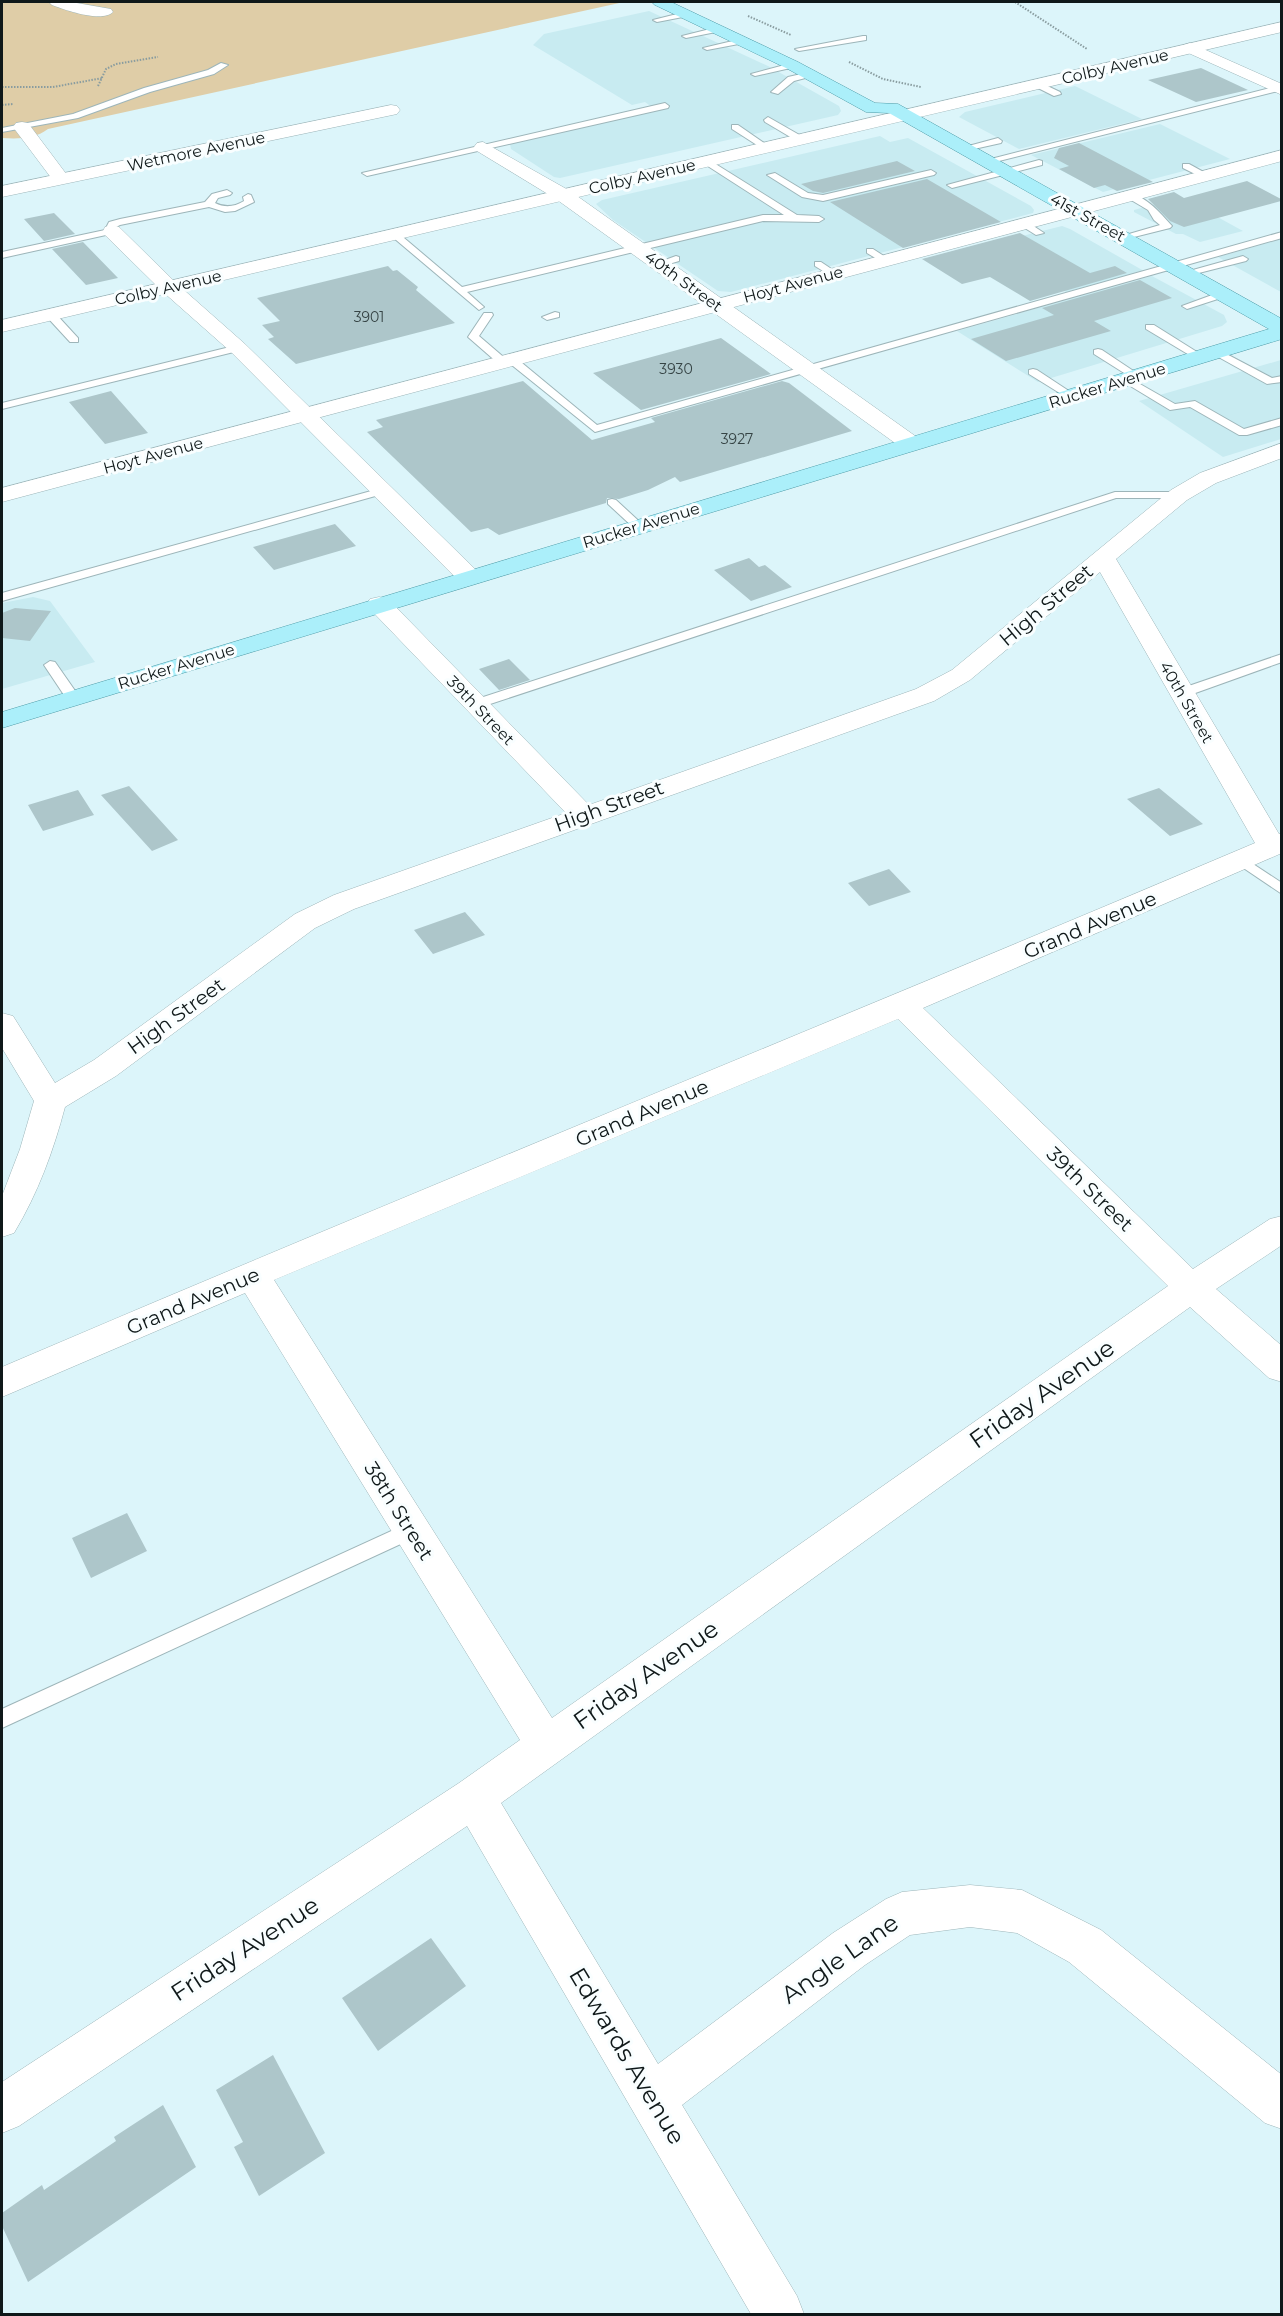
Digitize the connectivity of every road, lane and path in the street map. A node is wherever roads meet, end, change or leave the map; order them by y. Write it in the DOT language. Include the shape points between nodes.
graph roads {
  1 [pos="57,2"];
  2 [pos="660,2"];
  3 [pos="1015,2"];
  4 [pos="696,7"];
  5 [pos="105,12"];
  6 [pos="657,20"];
  7 [pos="1281,27"];
  8 [pos="718,29"];
  9 [pos="686,36"];
  10 [pos="863,38"];
  11 [pos="741,41"];
  12 [pos="783,41"];
  13 [pos="707,48"];
  14 [pos="1190,48"];
  15 [pos="1092,52"];
  16 [pos="158,57"];
  17 [pos="796,57"];
  18 [pos="826,63"];
  19 [pos="224,66"];
  20 [pos="754,74"];
  21 [pos="810,74"];
  22 [pos="103,77"];
  23 [pos="1037,84"];
  24 [pos="2,87"];
  25 [pos="1280,88"];
  26 [pos="91,90"];
  27 [pos="775,92"];
  28 [pos="882,92"];
  29 [pos="1057,94"];
  30 [pos="665,106"];
  31 [pos="391,110"];
  32 [pos="898,111"];
  33 [pos="768,120"];
  34 [pos="752,123"];
  35 [pos="22,127"];
  36 [pos="2,130"];
  37 [pos="800,140"];
  38 [pos="998,141"];
  39 [pos="483,147"];
  40 [pos="766,147"];
  41 [pos="965,148"];
  42 [pos="1281,154"];
  43 [pos="987,160"];
  44 [pos="705,162"];
  45 [pos="1039,163"];
  46 [pos="1005,171"];
  47 [pos="367,173"];
  48 [pos="931,173"];
  49 [pos="772,175"];
  50 [pos="62,179"];
  51 [pos="952,185"];
  52 [pos="2,192"];
  53 [pos="227,193"];
  54 [pos="563,195"];
  55 [pos="1129,195"];
  56 [pos="248,197"];
  57 [pos="210,204"];
  58 [pos="1073,209"];
  59 [pos="795,218"];
  60 [pos="819,219"];
  61 [pos="112,231"];
  62 [pos="394,234"];
  63 [pos="1281,235"];
  64 [pos="1125,238"];
  65 [pos="639,249"];
  66 [pos="2,255"];
  67 [pos="1243,259"];
  68 [pos="1180,269"];
  69 [pos="169,287"];
  70 [pos="461,290"];
  71 [pos="1223,294"];
  72 [pos="716,305"];
  73 [pos="1187,306"];
  74 [pos="479,307"];
  75 [pos="51,315"];
  76 [pos="488,315"];
  77 [pos="2,326"];
  78 [pos="1150,327"];
  79 [pos="1281,330"];
  80 [pos="74,340"];
  81 [pos="238,348"];
  82 [pos="1098,352"];
  83 [pos="1209,354"];
  84 [pos="507,361"];
  85 [pos="806,369"];
  86 [pos="1033,372"];
  87 [pos="1131,377"];
  88 [pos="1281,379"];
  89 [pos="1070,396"];
  90 [pos="2,406"];
  91 [pos="304,415"];
  92 [pos="1281,421"];
  93 [pos="910,443"];
  94 [pos="1281,450"];
  95 [pos="382,491"];
  96 [pos="2,495"];
  97 [pos="1179,495"];
  98 [pos="612,502"];
  99 [pos="638,526"];
  100 [pos="1104,558"];
  101 [pos="469,577"];
  102 [pos="2,597"];
  103 [pos="379,604"];
  104 [pos="1281,658"];
  105 [pos="50,665"];
  106 [pos="1182,693"];
  107 [pos="73,698"];
  108 [pos="476,704"];
  109 [pos="2,720"];
  110 [pos="583,815"];
  111 [pos="1276,844"];
  112 [pos="1241,860"];
  113 [pos="1281,890"];
  114 [pos="902,1005"];
  115 [pos="2,1023"];
  116 [pos="50,1101"];
  117 [pos="2,1224"];
  118 [pos="1281,1228"];
  119 [pos="252,1275"];
  120 [pos="1191,1288"];
  121 [pos="1281,1368"];
  122 [pos="2,1383"];
  123 [pos="411,1530"];
  124 [pos="2,1719"];
  125 [pos="546,1746"];
  126 [pos="474,1797"];
  127 [pos="652,2098"];
  128 [pos="1281,2106"];
  129 [pos="2,2109"];
  130 [pos="779,2314"];
  1 -- 5 [label="street"];
  2 -- 4 [label="main road, 41st Street"];
  3 -- 15 [label="path"];
  4 -- 6 [label="lane"];
  4 -- 8 [label="main road, 41st Street"];
  7 -- 14 [label="street, Colby Avenue"];
  8 -- 9 [label="lane"];
  8 -- 11 [label="main road, 41st Street"];
  10 -- 17 [label="lane"];
  11 -- 13 [label="lane"];
  11 -- 17 [label="main road, 41st Street"];
  12 -- 17 [label="main road, 41st Street"];
  14 -- 23 [label="street, Colby Avenue"];
  14 -- 25 [label="street"];
  16 -- 22 [label="path" via="116,64 106,69"];
  17 -- 18 [label="main road, 41st Street"];
  17 -- 20 [label="lane"];
  17 -- 21 [label="main road, 41st Street"];
  19 -- 35 [label="lane" via="75,116"];
  21 -- 27 [label="lane" via="791,79"];
  21 -- 32 [label="main road, 41st Street" via="872,108"];
  22 -- 24 [label="path" via="53,88"];
  22 -- 26 [label="path" via="98,87"];
  23 -- 29 [label="lane"];
  23 -- 32 [label="street, Colby Avenue"];
  25 -- 43 [label="lane"];
  28 -- 32 [label="main road" via="900,101"];
  30 -- 39 [label="lane"];
  31 -- 50 [label="street, Wetmore Avenue"];
  32 -- 37 [label="street, Colby Avenue"];
  32 -- 41 [label="main road, 41st Street"];
  33 -- 37 [label="lane"];
  34 -- 40 [label="lane" via="735,128"];
  35 -- 36 [label="lane"];
  35 -- 50 [label="street"];
  37 -- 40 [label="street, Colby Avenue"];
  38 -- 41 [label="lane"];
  39 -- 47 [label="lane"];
  39 -- 54 [label="street, 40th Street"];
  40 -- 44 [label="street, Colby Avenue"];
  41 -- 43 [label="main road, 41st Street"];
  42 -- 55 [label="street, Hoyt Avenue" via="1195,171"];
  43 -- 46 [label="main road, 41st Street"];
  44 -- 54 [label="street, Colby Avenue"];
  44 -- 59 [label="lane"];
  45 -- 46 [label="lane"];
  46 -- 51 [label="lane"];
  46 -- 58 [label="main road, 41st Street"];
  48 -- 49 [label="lane" via="823,198 805,195"];
  50 -- 52 [label="street, Wetmore Avenue"];
  53 -- 57 [label="lane" via="215,196"];
  54 -- 62 [label="street, Colby Avenue"];
  54 -- 65 [label="street, 40th Street"];
  55 -- 58 [label="street, Hoyt Avenue"];
  55 -- 64 [label="lane" via="1152,208 1167,226"];
  56 -- 57 [label="lane" via="249,202 236,208"];
  57 -- 61 [label="lane" via="112,224"];
  58 -- 64 [label="main road, 41st Street"];
  58 -- 72 [label="street, Hoyt Avenue" via="1031,228 878,255"];
  59 -- 60 [label="lane"];
  59 -- 65 [label="lane" via="763,218"];
  61 -- 66 [label="lane"];
  61 -- 69 [label="street"];
  62 -- 69 [label="street, Colby Avenue"];
  62 -- 70 [label="lane"];
  63 -- 68 [label="lane"];
  64 -- 68 [label="main road, 41st Street"];
  65 -- 70 [label="lane"];
  65 -- 72 [label="street, 40th Street" via="668,262"];
  67 -- 68 [label="lane"];
  68 -- 71 [label="main road, 41st Street"];
  68 -- 85 [label="lane"];
  69 -- 75 [label="street, Colby Avenue"];
  69 -- 81 [label="street"];
  70 -- 74 [label="lane"];
  71 -- 73 [label="lane"];
  71 -- 79 [label="main road, 41st Street"];
  72 -- 84 [label="street, Hoyt Avenue"];
  72 -- 85 [label="street, 40th Street"];
  75 -- 77 [label="street, Colby Avenue"];
  75 -- 80 [label="lane"];
  76 -- 84 [label="lane" via="473,337"];
  78 -- 83 [label="lane"];
  79 -- 83 [label="main road, Rucker Avenue"];
  81 -- 90 [label="lane"];
  81 -- 91 [label="street" via="285,386"];
  82 -- 87 [label="lane"];
  83 -- 87 [label="main road, Rucker Avenue"];
  83 -- 88 [label="lane" via="1271,382"];
  84 -- 85 [label="lane" via="595,429"];
  84 -- 91 [label="street, Hoyt Avenue"];
  85 -- 93 [label="street, 40th Street"];
  86 -- 89 [label="lane"];
  87 -- 89 [label="main road, Rucker Avenue"];
  87 -- 92 [label="lane" via="1174,408 1191,403 1243,433"];
  89 -- 93 [label="main road, Rucker Avenue"];
  91 -- 95 [label="street"];
  91 -- 96 [label="street, Hoyt Avenue"];
  93 -- 99 [label="main road, Rucker Avenue"];
  94 -- 97 [label="street, High Street" via="1208,478"];
  95 -- 101 [label="street"];
  95 -- 102 [label="lane"];
  97 -- 100 [label="street, High Street"];
  97 -- 108 [label="lane" via="1115,495"];
  98 -- 99 [label="lane"];
  99 -- 101 [label="main road, Rucker Avenue"];
  100 -- 106 [label="street, 40th Street"];
  100 -- 110 [label="street, High Street" via="961,675 925,695"];
  101 -- 103 [label="main road, Rucker Avenue"];
  103 -- 107 [label="main road, Rucker Avenue"];
  103 -- 108 [label="street, 39th Street"];
  104 -- 106 [label="lane"];
  105 -- 107 [label="lane"];
  106 -- 111 [label="street, 40th Street"];
  107 -- 109 [label="main road, Rucker Avenue"];
  108 -- 110 [label="street, 39th Street"];
  110 -- 116 [label="street, High Street" via="344,902 305,921 105,1068"];
  111 -- 112 [label="street, Grand Avenue"];
  112 -- 113 [label="lane"];
  112 -- 114 [label="street, Grand Avenue"];
  114 -- 119 [label="street, Grand Avenue"];
  114 -- 120 [label="street, 39th Street"];
  115 -- 116 [label="street"];
  116 -- 117 [label="street" via="37,1153"];
  118 -- 120 [label="street, Friday Avenue"];
  119 -- 122 [label="street, Grand Avenue"];
  119 -- 123 [label="street, 38th Street"];
  120 -- 121 [label="street, 39th Street"];
  120 -- 125 [label="street, Friday Avenue"];
  123 -- 124 [label="lane"];
  123 -- 125 [label="street, 38th Street"];
  125 -- 126 [label="street, Friday Avenue"];
  126 -- 127 [label="street, Edwards Avenue"];
  126 -- 129 [label="street, Friday Avenue"];
  127 -- 128 [label="street, Angle Lane" via="849,1949 902,1914 970,1906 1022,1912 1085,1946"];
  127 -- 130 [label="street, Edwards Avenue"];
}
